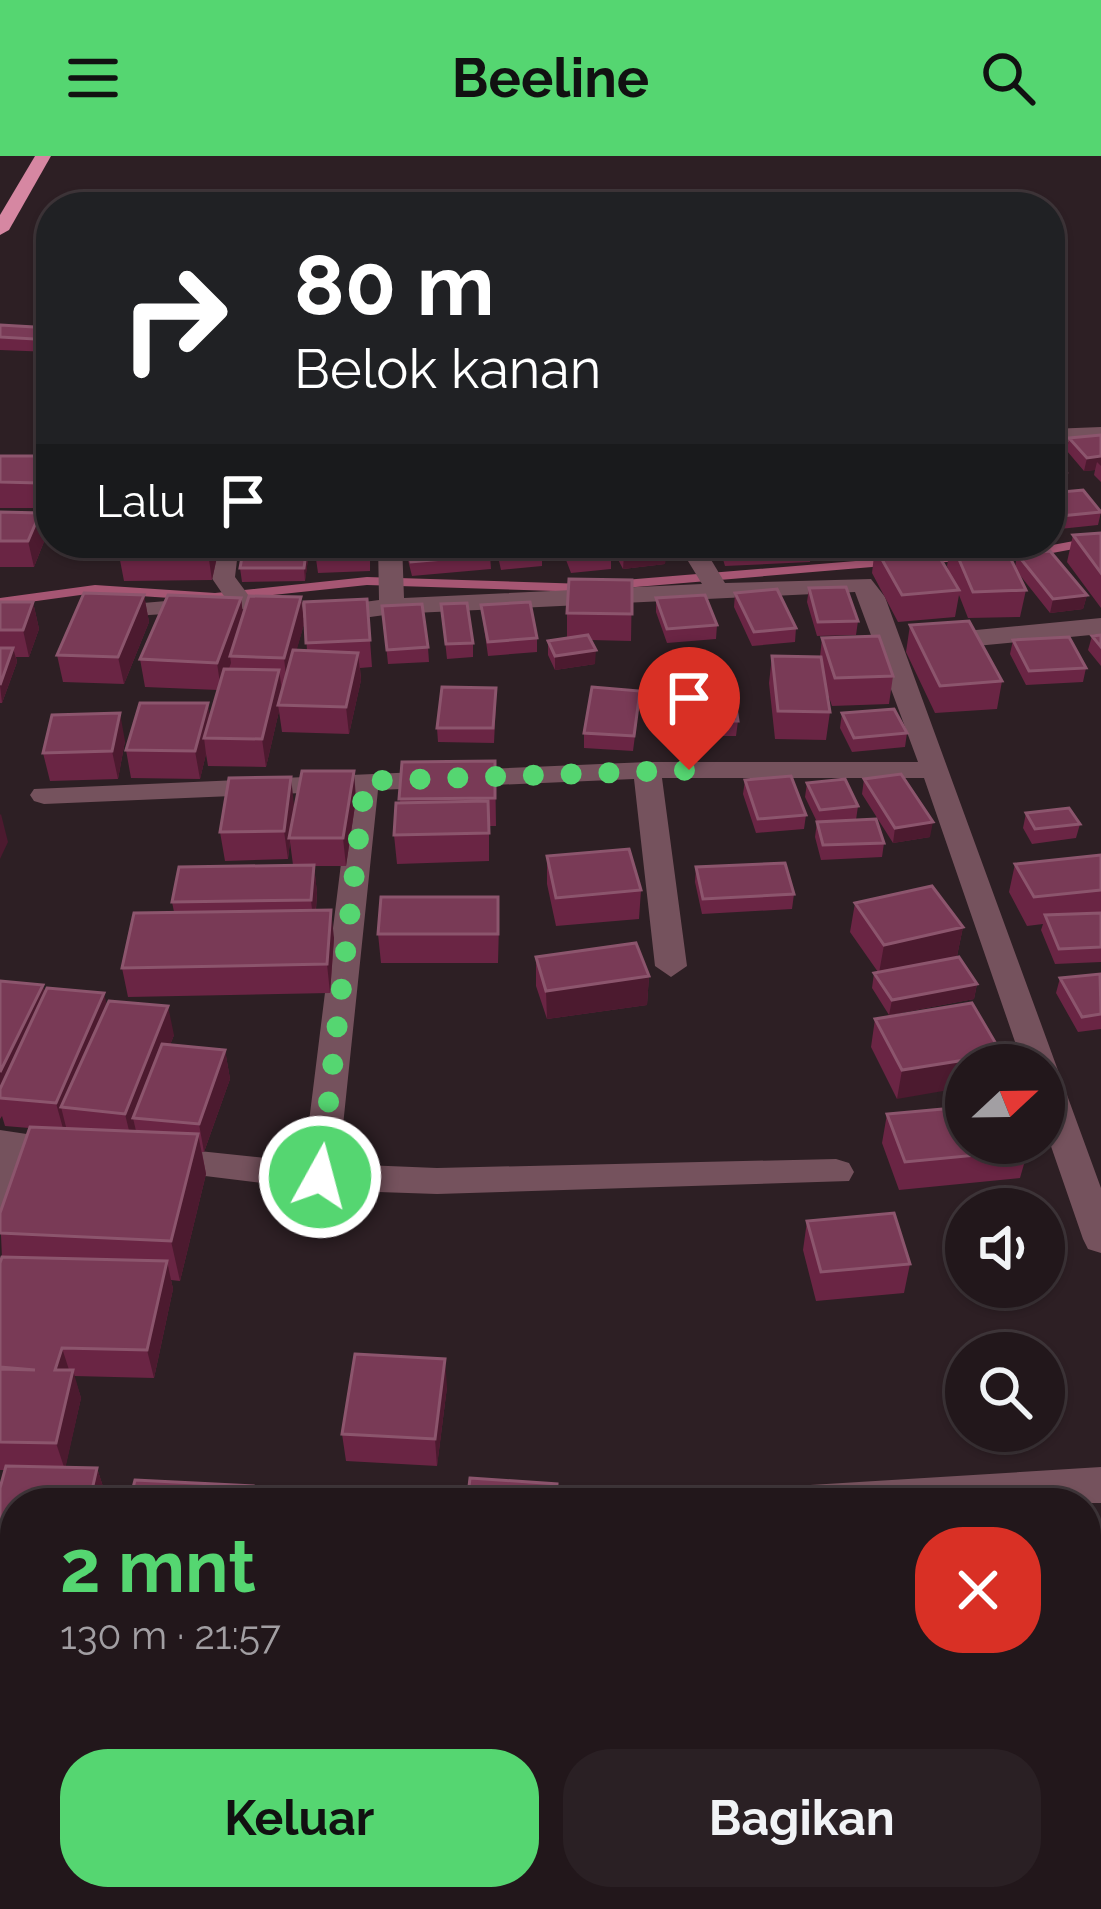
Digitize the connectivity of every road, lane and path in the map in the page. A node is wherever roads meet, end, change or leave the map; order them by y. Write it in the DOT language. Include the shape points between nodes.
graph roads {
  1 [pos="43,156"];
  2 [pos="0,230"];
  3 [pos="1101,434"];
  4 [pos="1065,435"];
  5 [pos="225,558"];
  6 [pos="390,558"];
  7 [pos="698,558"];
  8 [pos="711,579"];
  9 [pos="237,596"];
  10 [pos="393,601"];
  11 [pos="143,611"];
  12 [pos="1101,626"];
  13 [pos="890,646"];
  14 [pos="647,770"];
  15 [pos="937,770"];
  16 [pos="365,781"];
  17 [pos="44,795"];
  18 [pos="671,966"];
  19 [pos="1033,1044"];
  20 [pos="1065,1136"];
  21 [pos="11,1144"];
  22 [pos="836,1172"];
  23 [pos="320,1177"];
  24 [pos="0,1208"];
  25 [pos="1101,1239"];
  26 [pos="1101,1485"];
  27 [pos="1052,1488"];
  1 -- 2 [label="highway"];
  3 -- 4 [label="street"];
  5 -- 9 [label="street" via="223,577"];
  6 -- 10 [label="street"];
  7 -- 8 [label="street"];
  8 -- 10 [label="street"];
  8 -- 13 [label="street" via="862,584"];
  9 -- 10 [label="street" via="334,614"];
  9 -- 11 [label="street"];
  12 -- 13 [label="street"];
  13 -- 15 [label="street"];
  14 -- 15 [label="street"];
  14 -- 16 [label="street"];
  14 -- 18 [label="street"];
  15 -- 19 [label="street"];
  16 -- 17 [label="street"];
  16 -- 23 [label="street"];
  20 -- 25 [label="street"];
  21 -- 23 [label="street"];
  21 -- 24 [label="street"];
  22 -- 23 [label="street"];
  26 -- 27 [label="street"];
}
